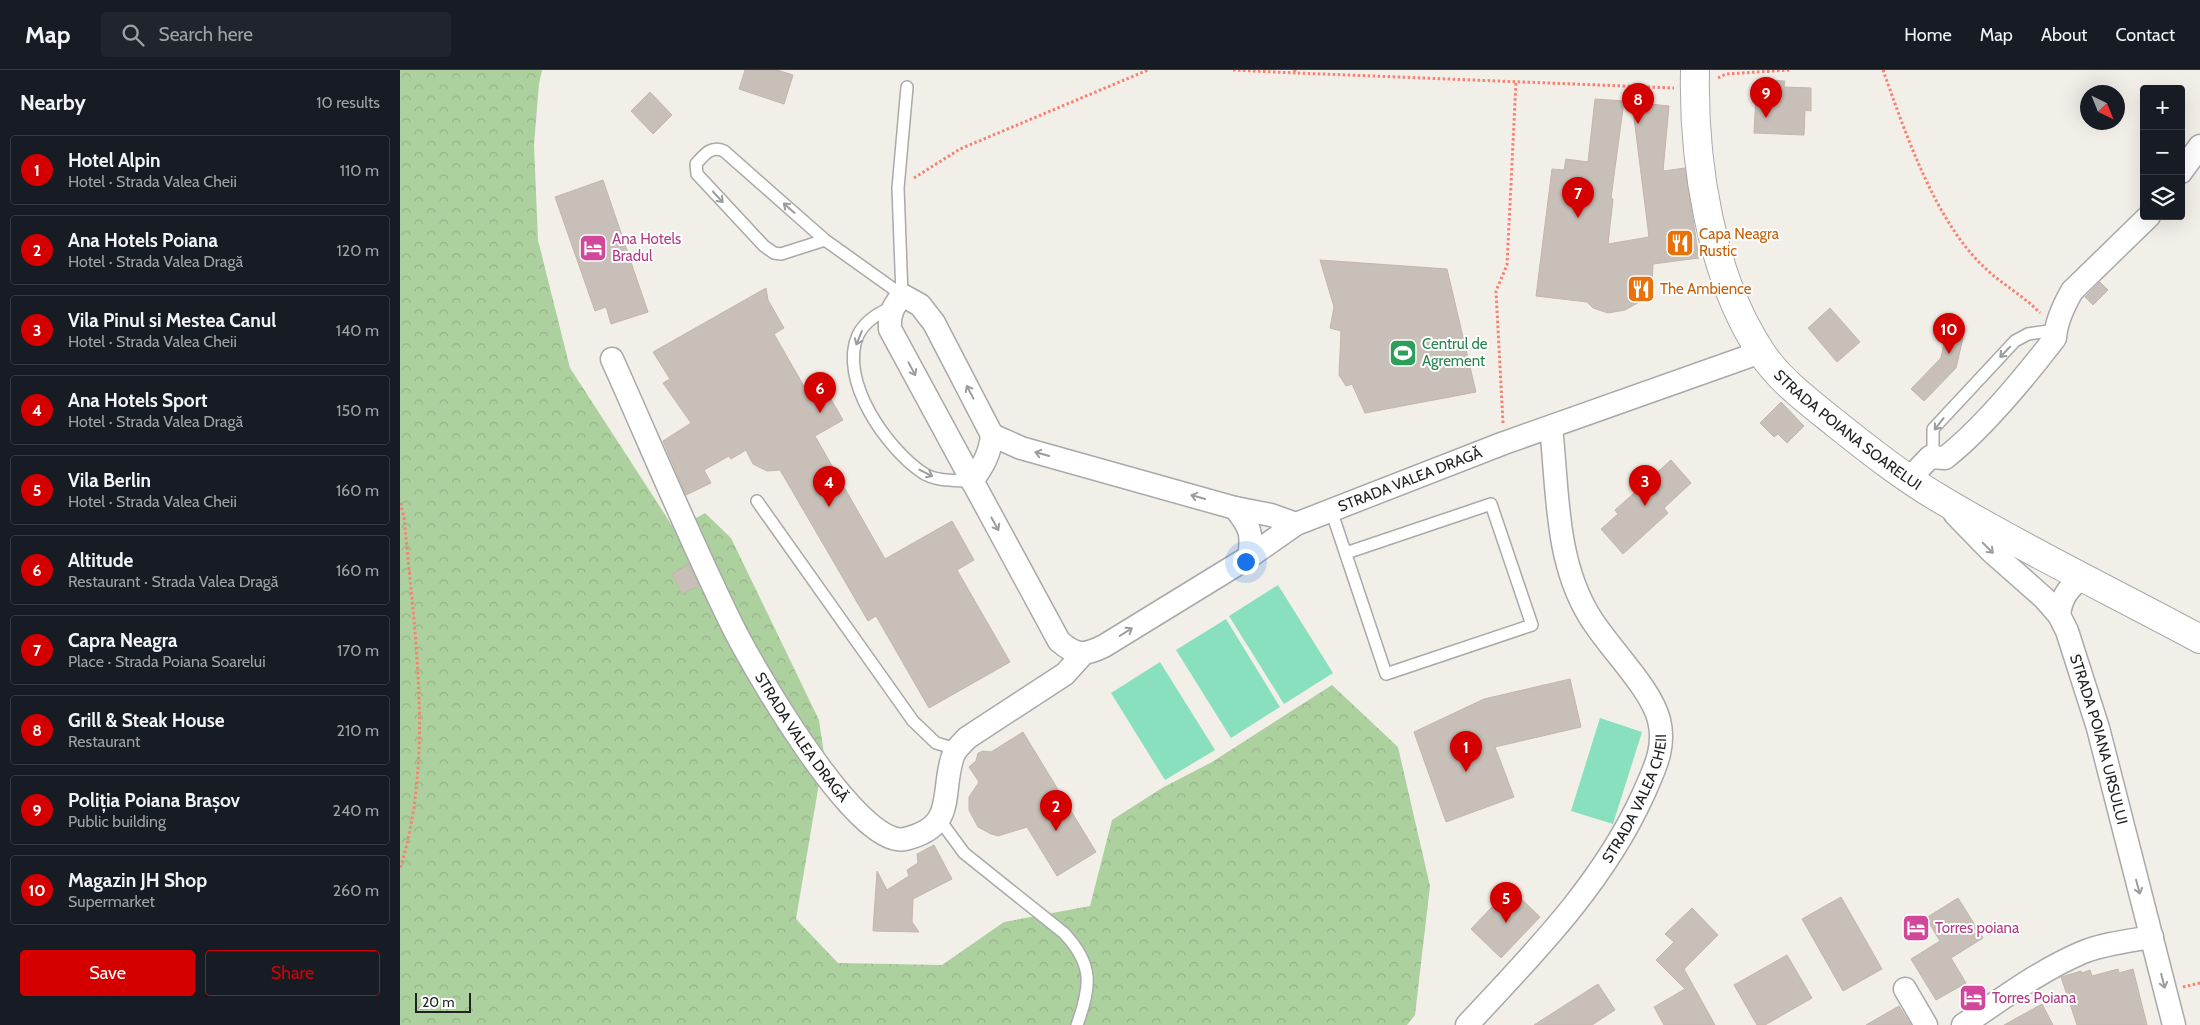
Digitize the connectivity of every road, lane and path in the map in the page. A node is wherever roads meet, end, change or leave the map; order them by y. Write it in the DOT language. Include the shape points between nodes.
graph roads {
  1 [pos="1148,70"];
  2 [pos="1233,70"];
  3 [pos="1789,70"];
  4 [pos="1883,70"];
  5 [pos="1296,71"];
  6 [pos="1695,79"];
  7 [pos="1516,82"];
  8 [pos="907,87"];
  9 [pos="2200,146"];
  10 [pos="2185,167"];
  11 [pos="898,188"];
  12 [pos="2145,220"];
  13 [pos="825,240"];
  14 [pos="898,301"];
  15 [pos="2051,331"];
  16 [pos="1761,352"];
  17 [pos="612,359"];
  18 [pos="1551,427"];
  19 [pos="992,435"];
  20 [pos="1504,443"];
  21 [pos="1932,455"];
  22 [pos="1909,479"];
  23 [pos="972,481"];
  24 [pos="757,500"];
  25 [pos="1942,500"];
  26 [pos="400,503"];
  27 [pos="1235,508"];
  28 [pos="1331,510"];
  29 [pos="1296,524"];
  30 [pos="1346,553"];
  31 [pos="1249,557"];
  32 [pos="2083,576"];
  33 [pos="2059,615"];
  34 [pos="2200,639"];
  35 [pos="1083,654"];
  36 [pos="956,749"];
  37 [pos="939,819"];
  38 [pos="400,869"];
  39 [pos="2152,937"];
  40 [pos="1905,989"];
  41 [pos="1077,1025"];
  42 [pos="1467,1025"];
  43 [pos="1926,1025"];
  44 [pos="1963,1025"];
  45 [pos="2174,1025"];
  1 -- 11 [label="path" via="960,149"];
  2 -- 5 [label="path"];
  3 -- 6 [label="path"];
  4 -- 15 [label="path" via="1917,159 1952,230 1984,267 2027,299"];
  5 -- 7 [label="path"];
  6 -- 7 [label="path"];
  6 -- 16 [label="street, STRADA POIANA SOARELUI" via="1698,154 1717,252 1733,296"];
  7 -- 20 [label="path" via="1507,265 1496,291"];
  8 -- 11 [label="lane"];
  9 -- 10 [label="street"];
  11 -- 14 [label="lane"];
  12 -- 15 [label="street" via="2072,291"];
  13 -- 13 [label="lane, one-way" via="724,151 718,148 711,150 696,164 697,174 774,253 782,254"];
  13 -- 14 [label="lane"];
  19 -- 14 [label="street, one-way" via="934,323 920,305"];
  14 -- 23 [label="street, one-way" via="889,317 890,328"];
  14 -- 23 [label="lane, one-way" via="877,314 858,335 852,360 864,400 878,428 924,474 943,480"];
  15 -- 21 [label="lane, one-way" via="2028,334 2016,342 1960,400 1934,429"];
  15 -- 21 [label="street" via="2055,338 2032,368 1958,448 1945,458"];
  16 -- 18 [label="street, STRADA VALEA DRAGĂ"];
  16 -- 22 [label="street, STRADA POIANA SOARELUI" via="1774,369 1822,412"];
  17 -- 37 [label="street, STRADA VALEA DRAGĂ" via="730,623 789,725 849,805 876,832 902,840 927,830"];
  18 -- 20 [label="street, STRADA VALEA DRAGĂ"];
  18 -- 42 [label="street, STRADA VALEA CHEII" via="1560,524 1567,561 1589,616 1650,699 1662,734 1660,755 1631,821 1604,866 1538,948"];
  19 -- 23 [label="street" via="985,463"];
  27 -- 19 [label="street, one-way" via="1021,448"];
  20 -- 28 [label="street, STRADA VALEA DRAGĂ"];
  21 -- 22 [label="street"];
  22 -- 25 [label="street, STRADA POIANA SOARELUI"];
  23 -- 35 [label="street, one-way" via="1059,641 1070,650"];
  24 -- 36 [label="lane" via="913,721 936,743"];
  25 -- 32 [label="street, STRADA POIANA SOARELUI"];
  25 -- 33 [label="street, STRADA POIANA URSULUI, one-way"];
  26 -- 38 [label="path" via="404,516 418,686 417,781 407,848"];
  27 -- 29 [label="street" via="1271,514"];
  27 -- 31 [label="street" via="1249,527 1252,539"];
  28 -- 29 [label="street, STRADA VALEA DRAGĂ"];
  28 -- 30 [label="lane"];
  29 -- 31 [label="street, STRADA VALEA DRAGĂ"];
  30 -- 30 [label="lane" via="1386,674 1532,625 1492,504"];
  35 -- 31 [label="street, STRADA VALEA DRAGĂ, one-way" via="1104,646"];
  32 -- 33 [label="street" via="2065,594"];
  32 -- 34 [label="street, STRADA POIANA SOARELUI"];
  33 -- 39 [label="street, STRADA POIANA URSULUI, one-way" via="2098,728"];
  35 -- 36 [label="street, STRADA VALEA DRAGĂ" via="1065,674 967,738"];
  36 -- 37 [label="street" via="948,796"];
  37 -- 41 [label="lane" via="964,853 1077,947 1086,963 1087,986"];
  39 -- 44 [label="street" via="2082,952 2052,967"];
  39 -- 45 [label="street, STRADA POIANA URSULUI, one-way"];
  40 -- 43 [label="street"];
}
